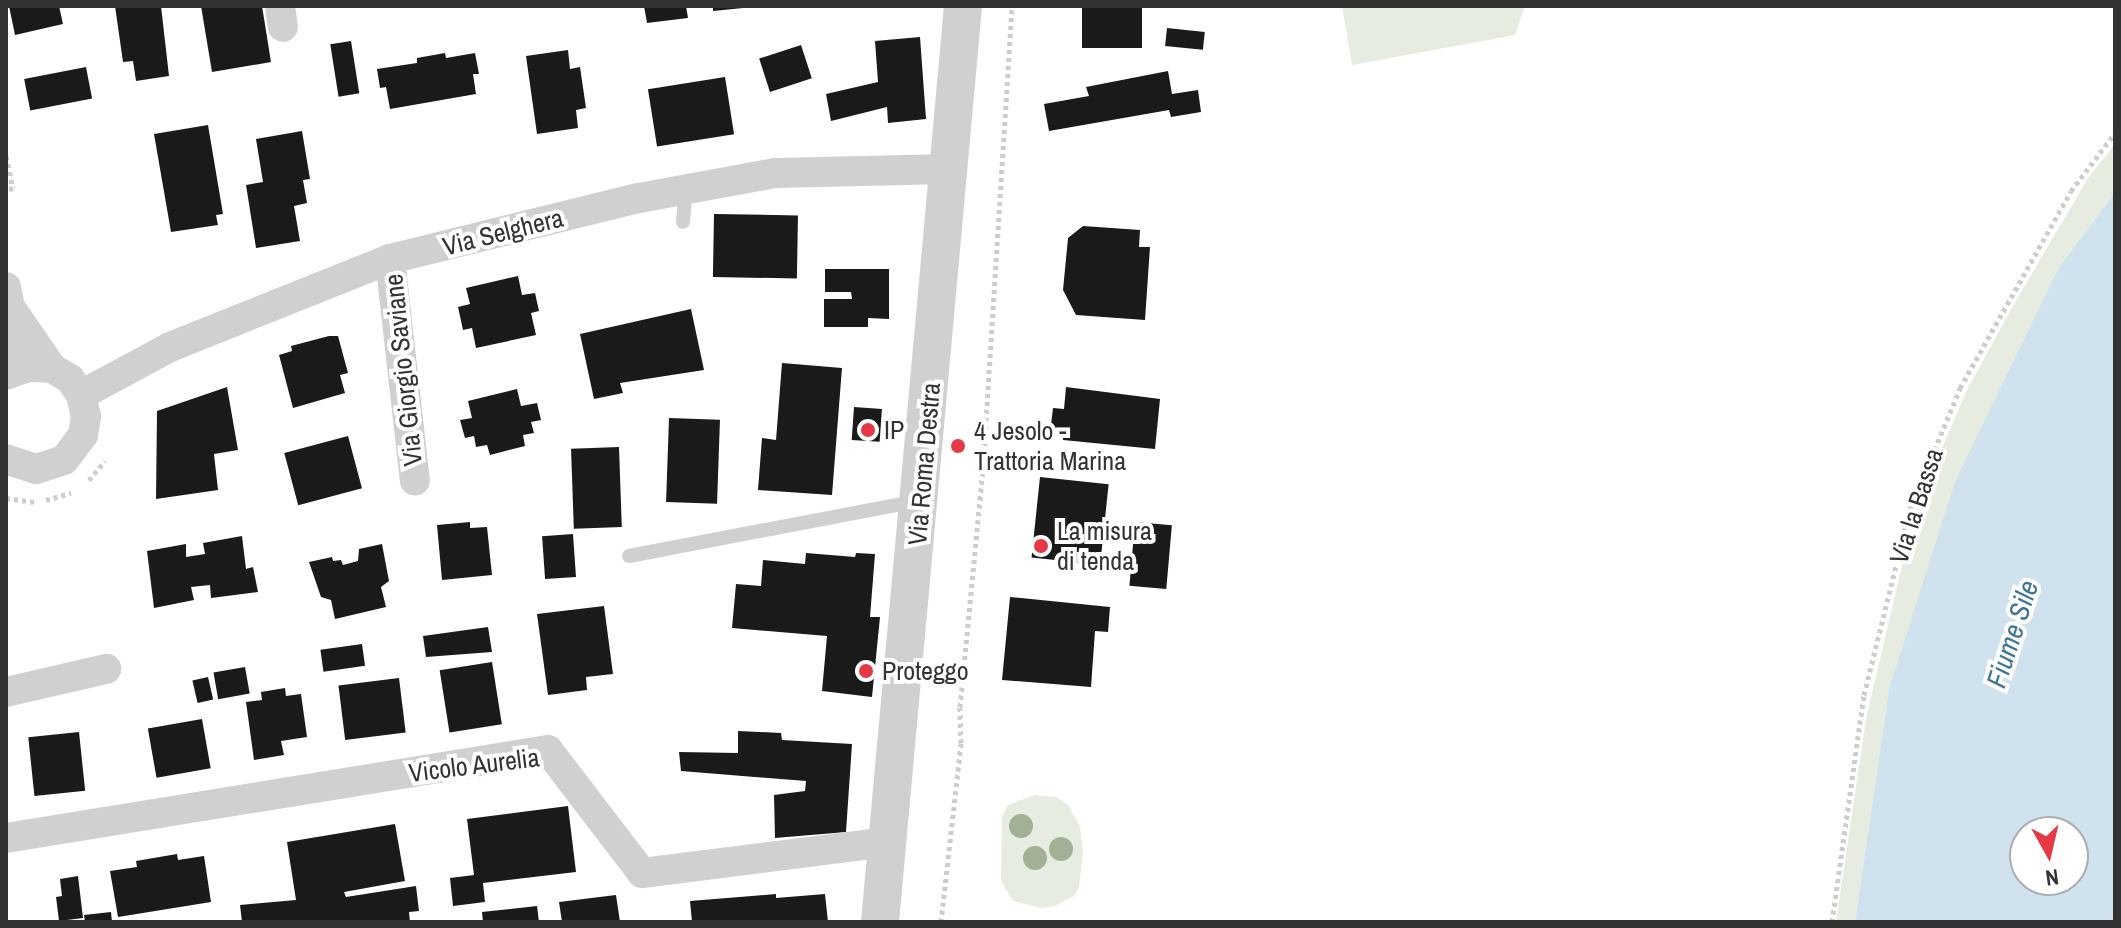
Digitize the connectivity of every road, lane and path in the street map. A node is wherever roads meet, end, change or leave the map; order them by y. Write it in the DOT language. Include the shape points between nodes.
graph roads {
  1 [pos="963,6"];
  2 [pos="1012,6"];
  3 [pos="2115,133"];
  4 [pos="6,156"];
  5 [pos="949,169"];
  6 [pos="6,190"];
  7 [pos="686,190"];
  8 [pos="683,222"];
  9 [pos="390,259"];
  10 [pos="8,297"];
  11 [pos="52,368"];
  12 [pos="6,375"];
  13 [pos="81,395"];
  14 [pos="111,450"];
  15 [pos="6,459"];
  16 [pos="415,481"];
  17 [pos="6,498"];
  18 [pos="920,500"];
  19 [pos="629,556"];
  20 [pos="106,669"];
  21 [pos="6,692"];
  22 [pos="6,838"];
  23 [pos="888,842"];
  24 [pos="880,922"];
  25 [pos="941,922"];
  26 [pos="1832,922"];
  1 -- 5 [label="street, Via Roma Destra"];
  2 -- 25 [label="path" via="983,469"];
  3 -- 26 [label="path, Via la Bassa" via="2071,191 1960,388 1910,509 1864,695"];
  4 -- 6 [label="path" via="13,188"];
  5 -- 7 [label="street, Via Selghera" via="775,173"];
  5 -- 18 [label="street, Via Roma Destra"];
  7 -- 8 [label="lane"];
  7 -- 9 [label="street, Via Selghera"];
  9 -- 13 [label="street, Via Selghera" via="170,347"];
  9 -- 16 [label="street, Via Giorgio Saviane"];
  10 -- 11 [label="street"];
  10 -- 12 [label="street"];
  11 -- 12 [label="street" via="28,367"];
  11 -- 13 [label="street" via="70,379"];
  13 -- 15 [label="street" via="83,435 64,460 36,469"];
  14 -- 17 [label="path" via="96,476 62,497 30,502"];
  18 -- 19 [label="lane"];
  18 -- 23 [label="street, Via Roma Destra"];
  20 -- 21 [label="street"];
  22 -- 23 [label="street, Vicolo Aurelia" via="548,750 642,873"];
  23 -- 24 [label="street, Via Roma Destra"];
}
